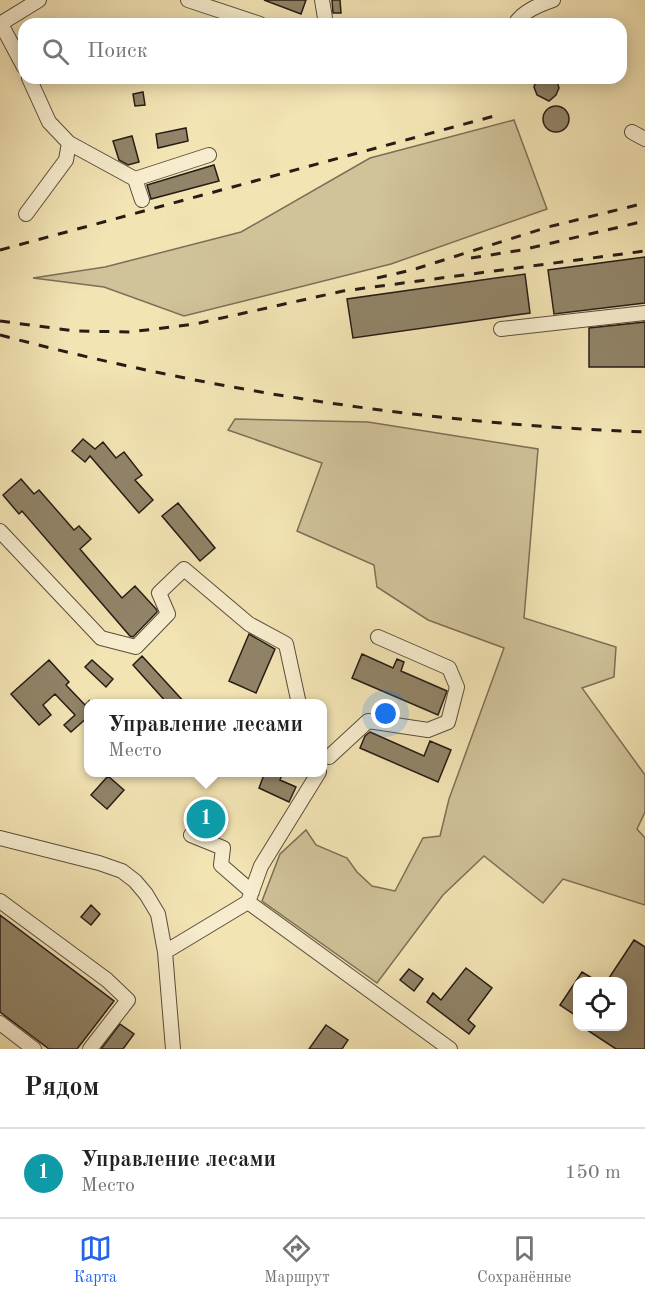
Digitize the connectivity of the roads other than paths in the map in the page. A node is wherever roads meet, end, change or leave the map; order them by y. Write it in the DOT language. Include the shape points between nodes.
graph roads {
  1 [pos="39,0"];
  2 [pos="188,0"];
  3 [pos="322,0"];
  4 [pos="553,0"];
  5 [pos="242,18"];
  6 [pos="325,18"];
  7 [pos="521,18"];
  8 [pos="1,24"];
  9 [pos="18,56"];
  10 [pos="32,84"];
  11 [pos="69,143"];
  12 [pos="209,155"];
  13 [pos="135,179"];
  14 [pos="142,200"];
  15 [pos="26,214"];
  16 [pos="645,313"];
  17 [pos="501,329"];
  18 [pos="0,531"];
  19 [pos="378,637"];
  20 [pos="298,699"];
  21 [pos="327,755"];
  22 [pos="317,777"];
  23 [pos="191,835"];
  24 [pos="0,838"];
  25 [pos="250,897"];
  26 [pos="0,901"];
  27 [pos="165,952"];
  28 [pos="0,1023"];
  29 [pos="34,1049"];
  30 [pos="90,1049"];
  31 [pos="173,1049"];
  32 [pos="450,1049"];
  1 -- 8 [label="street"];
  2 -- 5 [label="street"];
  3 -- 6 [label="street"];
  4 -- 7 [label="street"];
  8 -- 9 [label="street"];
  10 -- 11 [label="street" via="49,122"];
  11 -- 13 [label="street"];
  11 -- 15 [label="street" via="66,160"];
  12 -- 13 [label="street"];
  13 -- 14 [label="street"];
  16 -- 17 [label="street"];
  18 -- 20 [label="street" via="101,638 136,647 168,614 159,593 184,569 249,624 286,644"];
  19 -- 21 [label="street" via="449,668 457,687 448,722 428,730 368,721"];
  22 -- 25 [label="street" via="261,866"];
  23 -- 25 [label="street" via="223,848 220,865"];
  24 -- 27 [label="street" via="122,871 158,914"];
  25 -- 27 [label="street"];
  25 -- 32 [label="street"];
  26 -- 30 [label="street" via="128,1000"];
  27 -- 31 [label="street"];
  28 -- 29 [label="street"];
}
